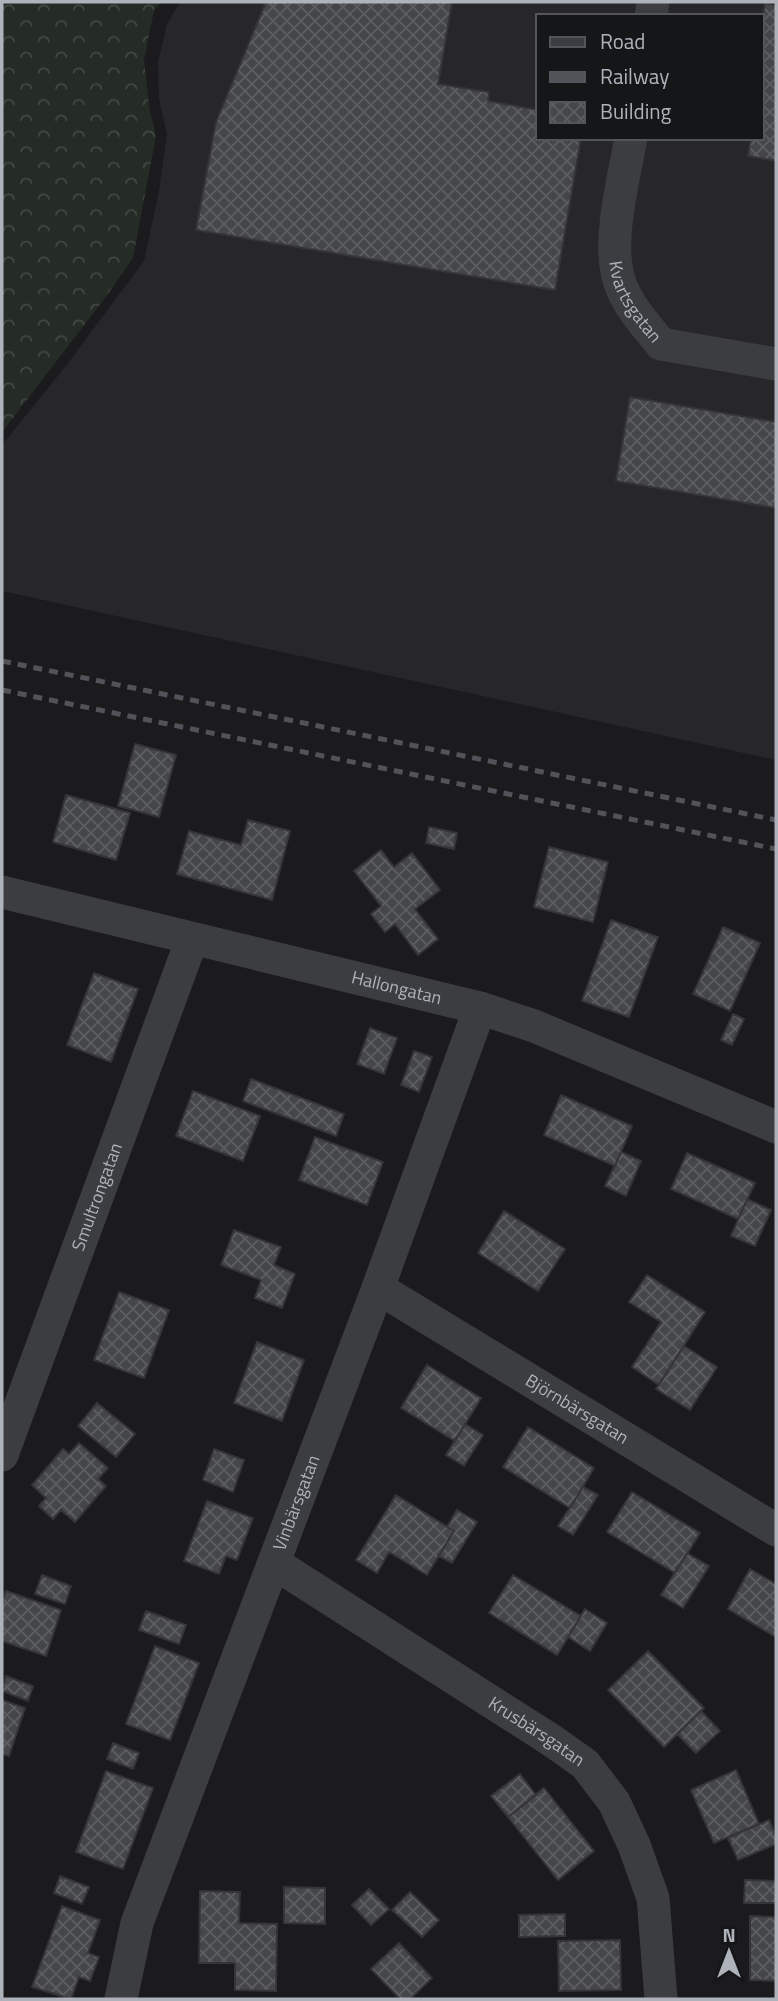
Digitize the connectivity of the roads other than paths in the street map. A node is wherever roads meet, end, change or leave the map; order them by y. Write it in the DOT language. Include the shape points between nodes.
graph roads {
  1 [pos="631,140"];
  2 [pos="776,363"];
  3 [pos="2,892"];
  4 [pos="192,939"];
  5 [pos="480,1008"];
  6 [pos="776,1127"];
  7 [pos="378,1288"];
  8 [pos="2,1455"];
  9 [pos="776,1530"];
  10 [pos="274,1563"];
  11 [pos="121,1999"];
  12 [pos="661,1999"];
  1 -- 2 [label="street, Kvartsgatan" via="616,251 617,273 632,309 662,344"];
  3 -- 4 [label="street, Hallongatan"];
  4 -- 5 [label="street, Hallongatan"];
  4 -- 8 [label="street, Smultrongatan"];
  5 -- 6 [label="street, Hallongatan"];
  5 -- 7 [label="street, Vinbärsgatan"];
  7 -- 9 [label="street, Björnbärsgatan"];
  7 -- 10 [label="street, Vinbärsgatan"];
  10 -- 11 [label="street, Vinbärsgatan" via="137,1923"];
  10 -- 12 [label="street, Krusbärsgatan" via="585,1764 614,1802 653,1898"];
}
